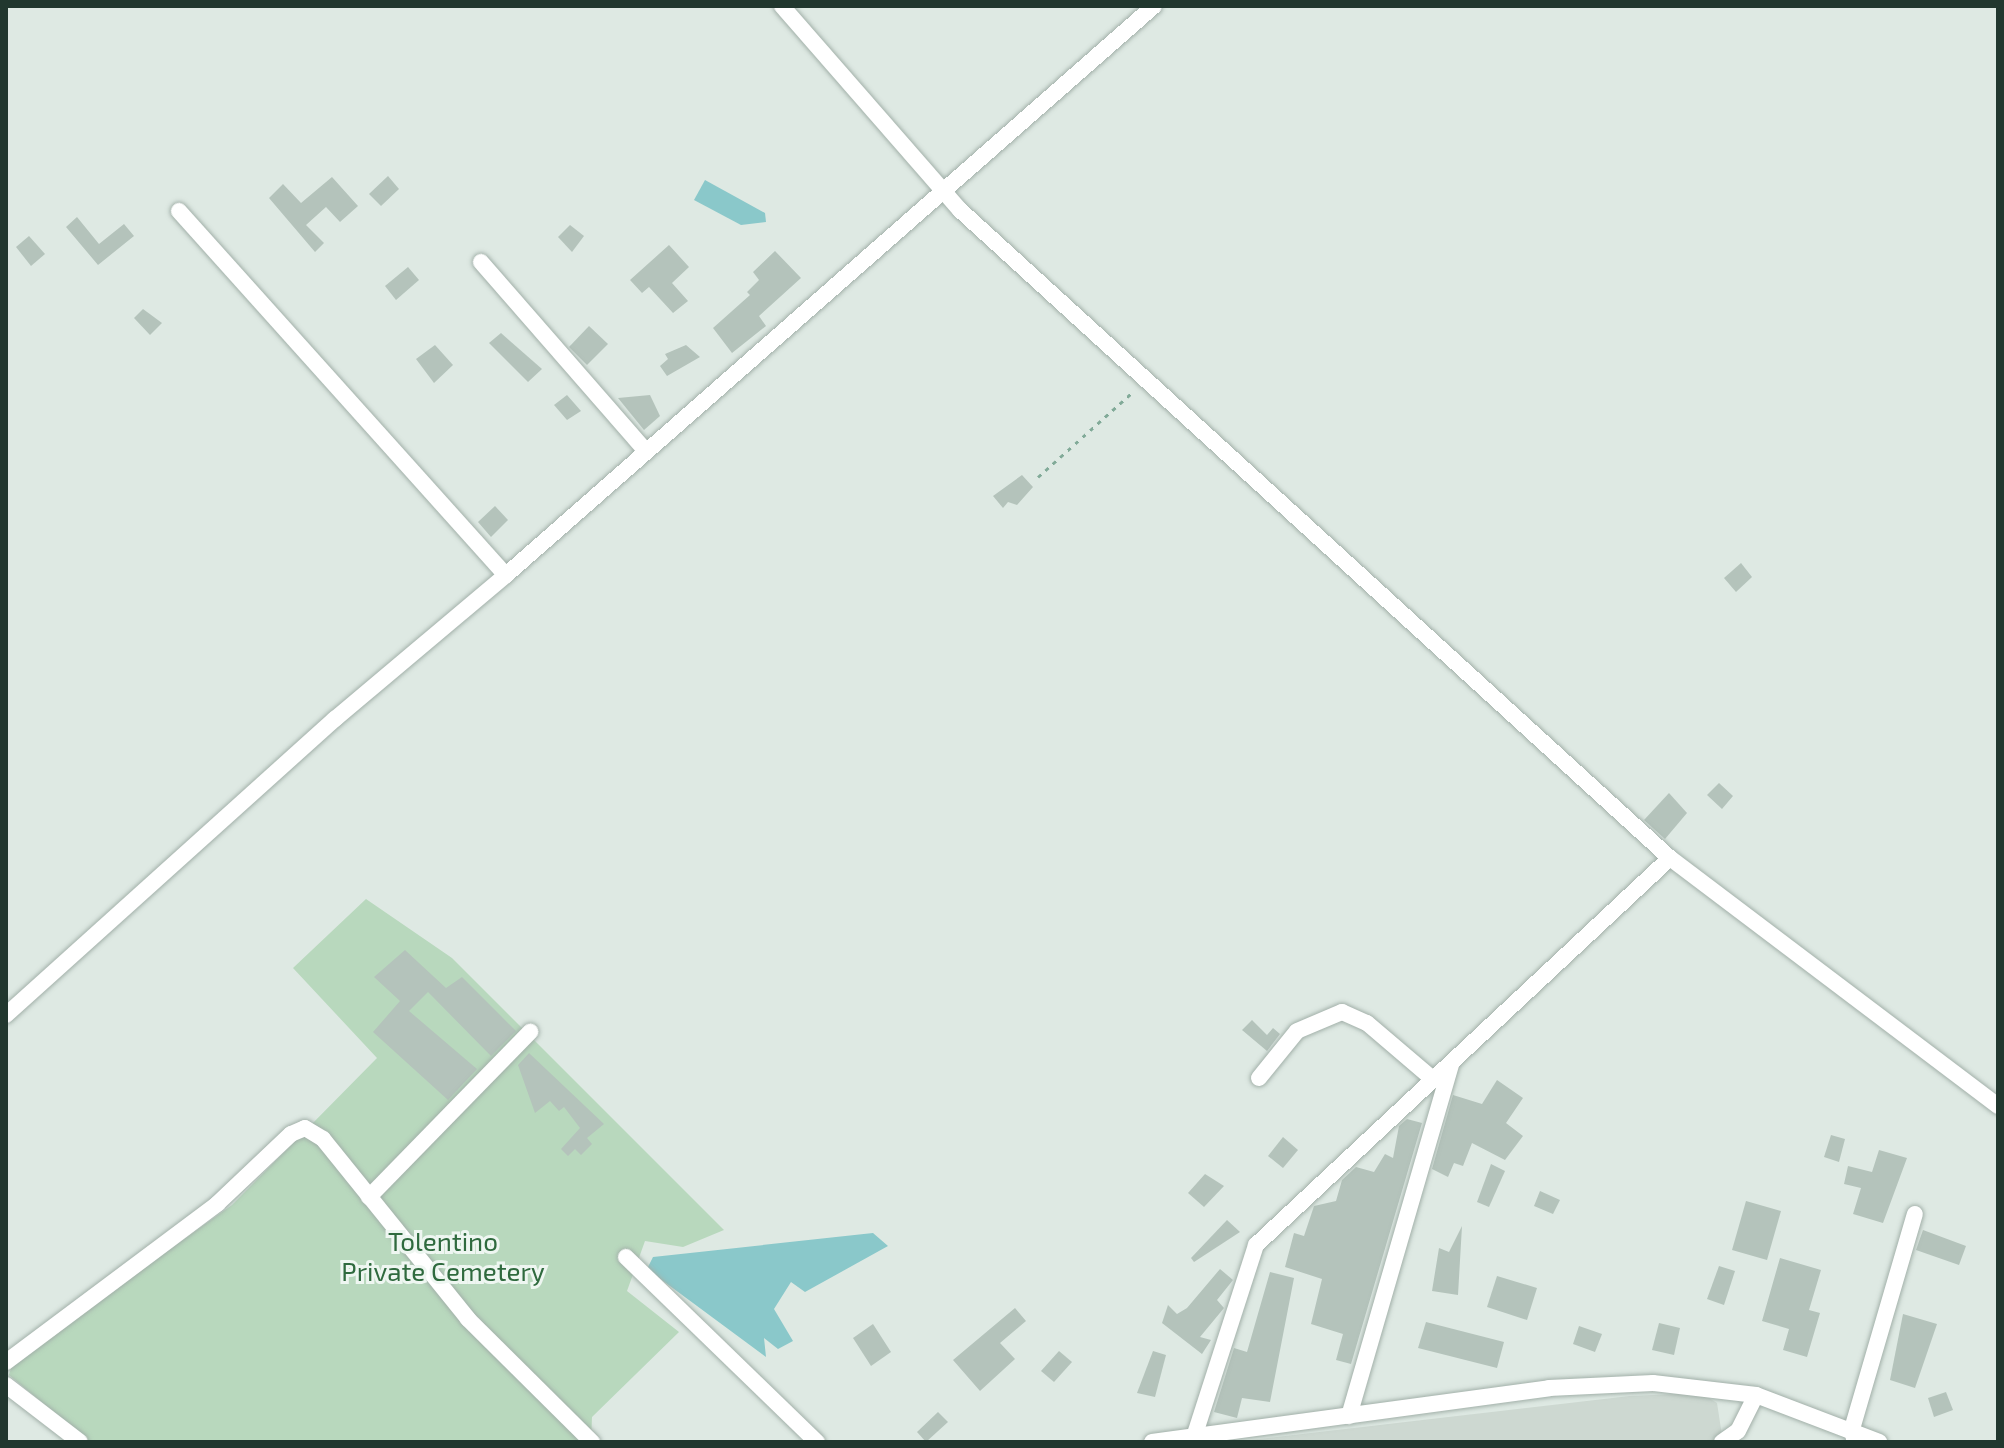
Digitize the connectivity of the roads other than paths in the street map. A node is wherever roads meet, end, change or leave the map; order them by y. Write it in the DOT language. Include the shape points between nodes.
graph roads {
  1 [pos="782,6"];
  2 [pos="1154,6"];
  3 [pos="943,189"];
  4 [pos="179,211"];
  5 [pos="481,262"];
  6 [pos="646,451"];
  7 [pos="506,575"];
  8 [pos="1670,858"];
  9 [pos="6,1015"];
  10 [pos="530,1032"];
  11 [pos="1451,1064"];
  12 [pos="1259,1078"];
  13 [pos="1434,1080"];
  14 [pos="1998,1106"];
  15 [pos="369,1197"];
  16 [pos="1915,1214"];
  17 [pos="626,1257"];
  18 [pos="6,1362"];
  19 [pos="6,1385"];
  20 [pos="1756,1395"];
  21 [pos="1349,1416"];
  22 [pos="1854,1436"];
  23 [pos="1194,1437"];
  24 [pos="80,1442"];
  25 [pos="592,1442"];
  26 [pos="817,1442"];
  27 [pos="1152,1442"];
  28 [pos="1722,1442"];
  29 [pos="1879,1442"];
  1 -- 3 [label="street"];
  2 -- 3 [label="street"];
  3 -- 6 [label="street"];
  3 -- 8 [label="street"];
  4 -- 7 [label="street"];
  5 -- 6 [label="street"];
  6 -- 7 [label="street"];
  7 -- 9 [label="street" via="335,719"];
  8 -- 11 [label="street"];
  8 -- 14 [label="street"];
  10 -- 15 [label="street"];
  11 -- 13 [label="street"];
  11 -- 21 [label="street"];
  12 -- 13 [label="street" via="1297,1031 1342,1012 1367,1023"];
  13 -- 23 [label="street" via="1256,1245"];
  15 -- 18 [label="street" via="323,1139 311,1129 297,1129 217,1204"];
  15 -- 25 [label="street" via="468,1319"];
  16 -- 22 [label="street"];
  17 -- 26 [label="street"];
  19 -- 24 [label="street"];
  20 -- 21 [label="street" via="1683,1383 1594,1386"];
  20 -- 22 [label="street"];
  20 -- 28 [label="street" via="1738,1431"];
  21 -- 23 [label="street"];
  22 -- 29 [label="street"];
  23 -- 27 [label="street"];
}
